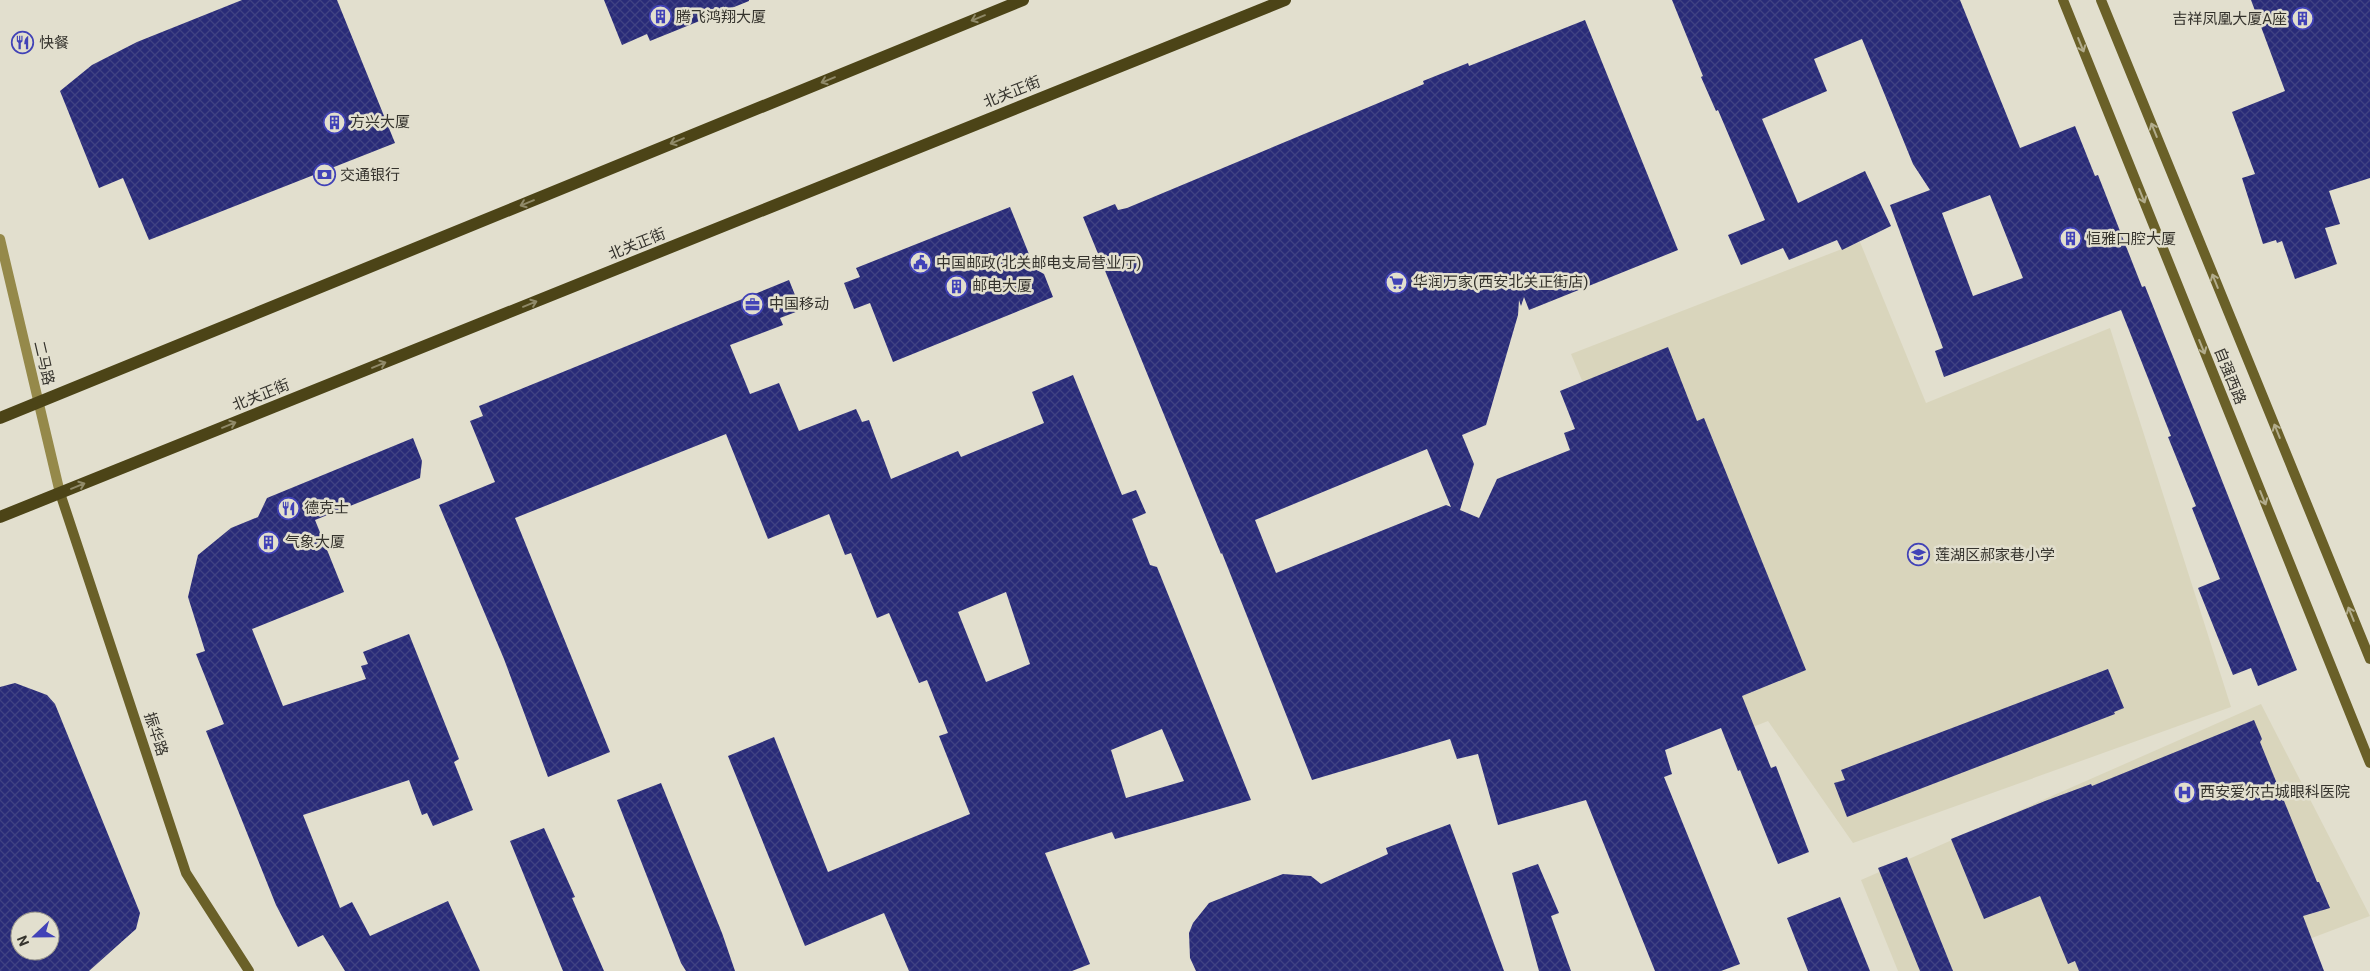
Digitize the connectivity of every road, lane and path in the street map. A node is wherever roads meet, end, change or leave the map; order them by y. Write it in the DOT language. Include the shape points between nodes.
graph roads {
  1 [pos="1024,0"];
  2 [pos="1285,0"];
  3 [pos="2063,0"];
  4 [pos="2102,0"];
  5 [pos="0,238"];
  6 [pos="38,403"];
  7 [pos="0,418"];
  8 [pos="60,493"];
  9 [pos="0,517"];
  10 [pos="2370,659"];
  11 [pos="2370,764"];
  12 [pos="249,971"];
  1 -- 6 [label="main road, one-way"];
  8 -- 2 [label="main road, 北关正街, one-way"];
  3 -- 11 [label="main road, 自强西路, one-way"];
  10 -- 4 [label="main road, 自强西路, one-way"];
  5 -- 6 [label="street, 二马路"];
  6 -- 7 [label="main road"];
  6 -- 8 [label="street, 二马路"];
  8 -- 9 [label="main road, 北关正街"];
  8 -- 12 [label="main road, 振华路" via="186,873"];
}
